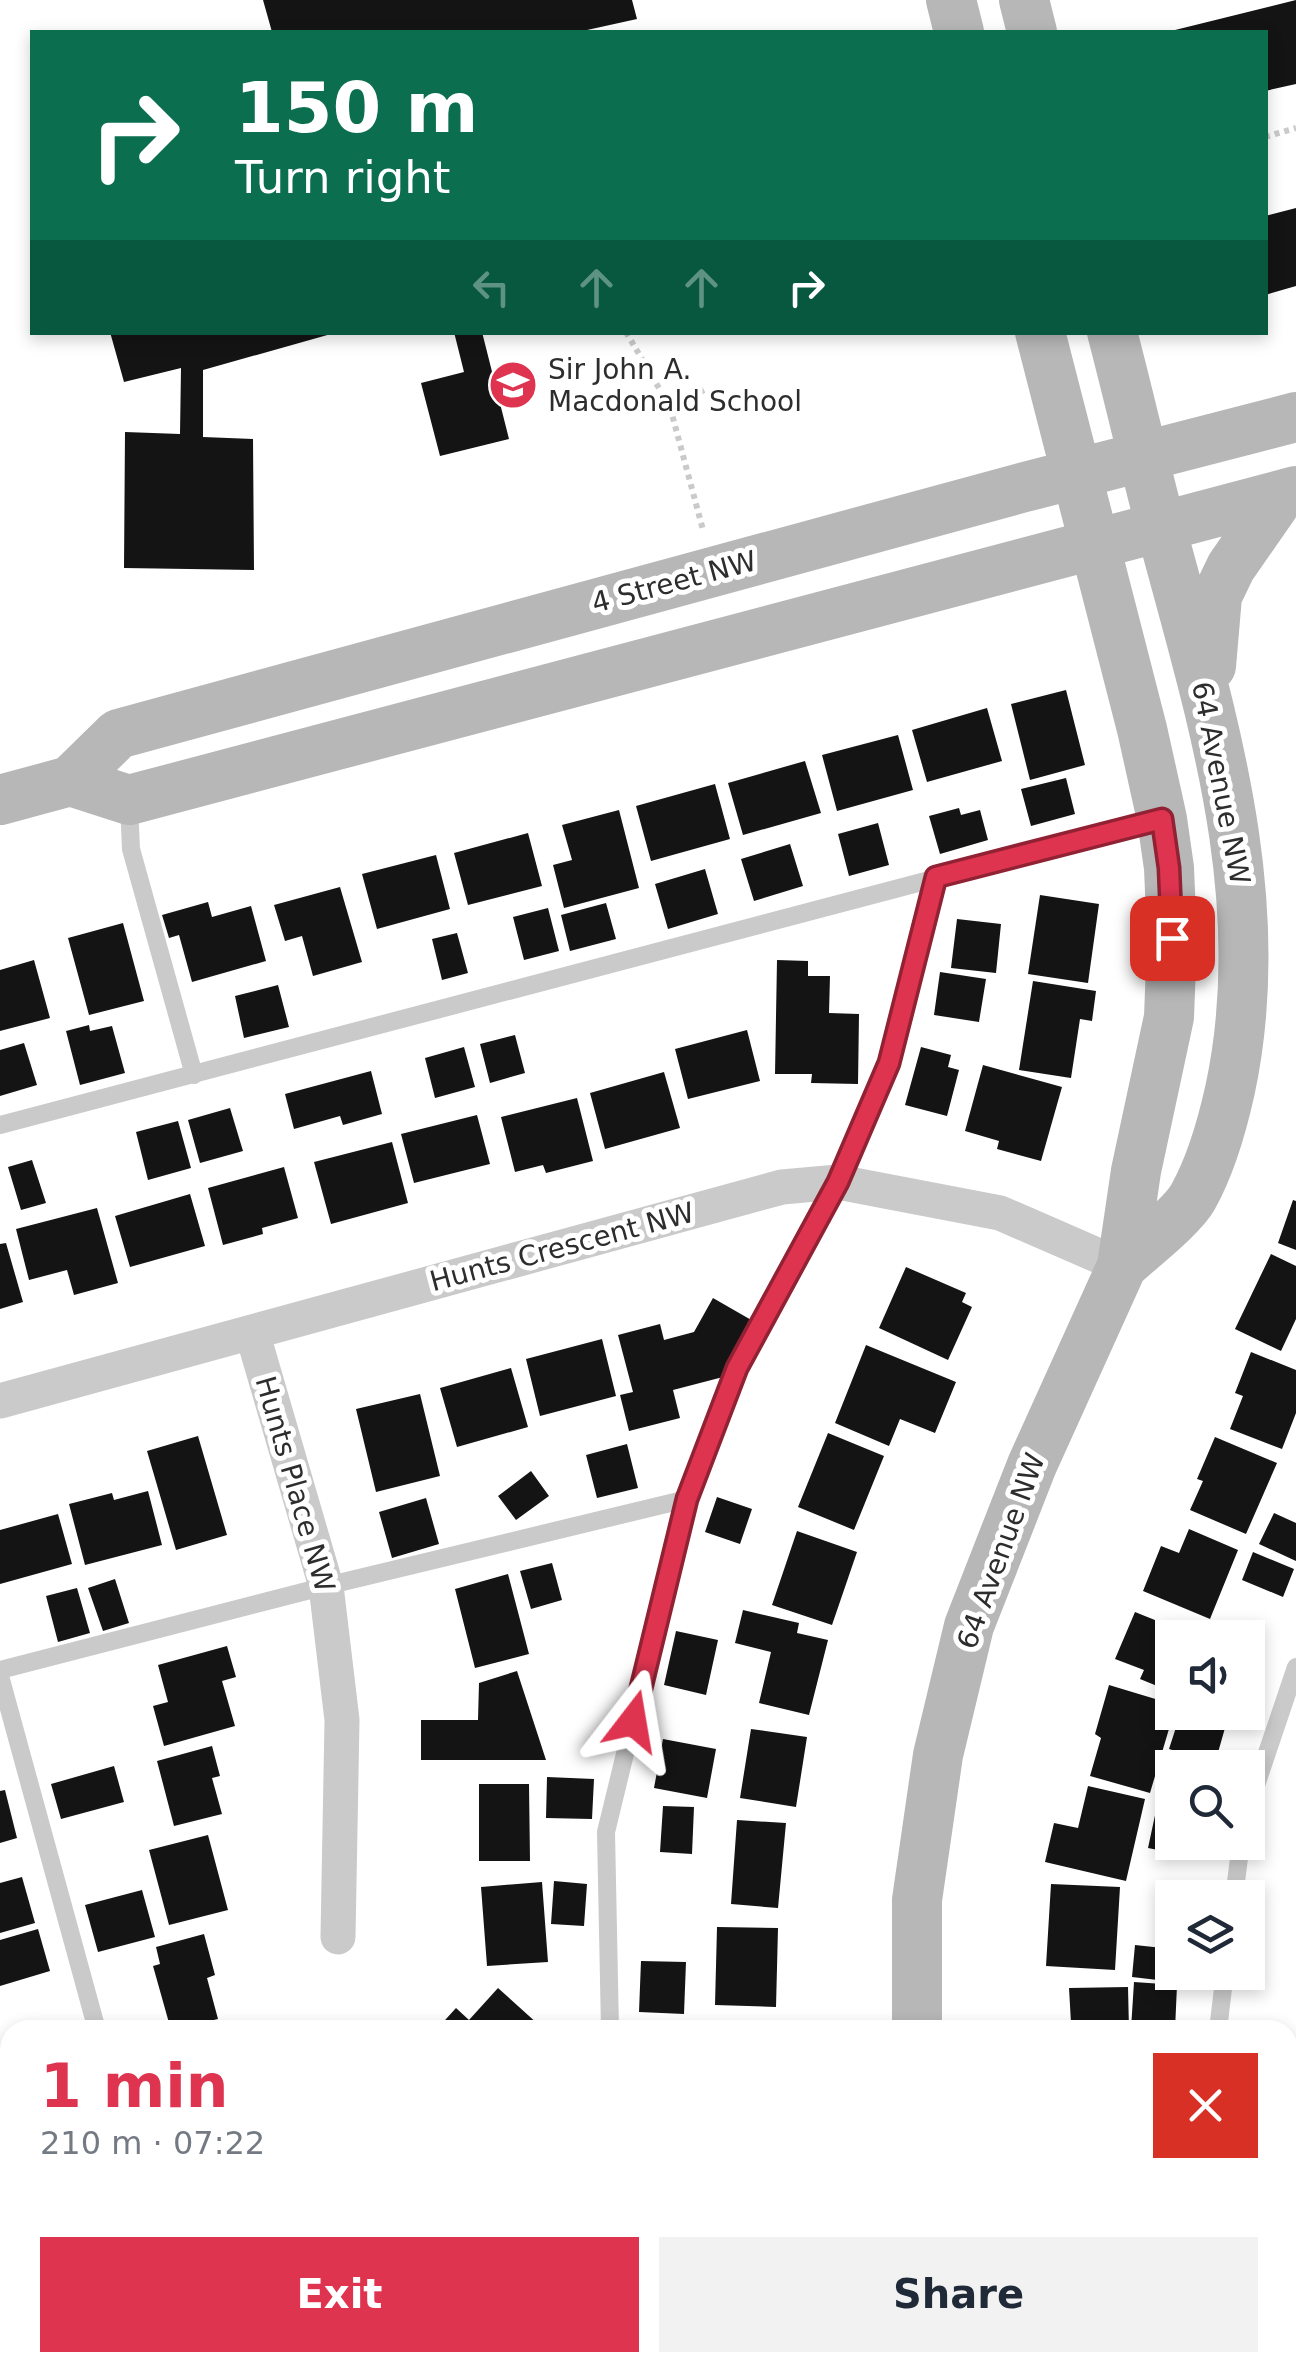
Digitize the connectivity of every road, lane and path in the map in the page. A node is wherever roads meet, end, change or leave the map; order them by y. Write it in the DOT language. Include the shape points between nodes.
graph roads {
  1 [pos="951,0"];
  2 [pos="1024,0"];
  3 [pos="959,30"];
  4 [pos="1032,30"];
  5 [pos="1296,128"];
  6 [pos="1268,136"];
  7 [pos="628,335"];
  8 [pos="1041,335"];
  9 [pos="1113,335"];
  10 [pos="708,388"];
  11 [pos="670,407"];
  12 [pos="1296,418"];
  13 [pos="1142,457"];
  14 [pos="1078,473"];
  15 [pos="1288,493"];
  16 [pos="1161,526"];
  17 [pos="705,536"];
  18 [pos="1093,544"];
  19 [pos="1208,701"];
  20 [pos="70,781"];
  21 [pos="0,800"];
  22 [pos="129,800"];
  23 [pos="1162,819"];
  24 [pos="936,877"];
  25 [pos="194,1074"];
  26 [pos="0,1125"];
  27 [pos="838,1182"];
  28 [pos="1122,1266"];
  29 [pos="252,1332"];
  30 [pos="0,1401"];
  31 [pos="687,1499"];
  32 [pos="326,1586"];
  33 [pos="1296,1666"];
  34 [pos="0,1673"];
  35 [pos="1265,1758"];
  36 [pos="338,1937"];
  37 [pos="1223,1990"];
  38 [pos="94,2020"];
  39 [pos="610,2020"];
  40 [pos="917,2020"];
  41 [pos="1219,2020"];
  1 -- 3 [label="main road"];
  2 -- 4 [label="main road"];
  5 -- 6 [label="path"];
  7 -- 11 [label="path"];
  8 -- 14 [label="main road, 64 Avenue NW"];
  9 -- 13 [label="main road, 64 Avenue NW"];
  10 -- 11 [label="path"];
  11 -- 17 [label="path"];
  12 -- 13 [label="main road, 4 Street NW"];
  13 -- 14 [label="main road, 4 Street NW"];
  13 -- 16 [label="main road, 64 Avenue NW"];
  14 -- 18 [label="main road, 64 Avenue NW"];
  14 -- 20 [label="main road, 4 Street NW" via="118,734"];
  15 -- 16 [label="main road"];
  15 -- 19 [label="main road" via="1217,596"];
  16 -- 18 [label="main road"];
  16 -- 19 [label="main road, 64 Avenue NW"];
  18 -- 22 [label="main road"];
  18 -- 23 [label="main road, 64 Avenue NW"];
  19 -- 28 [label="main road, 64 Avenue NW" via="1244,902 1240,1045 1222,1124 1192,1200"];
  20 -- 21 [label="main road, 4 Street NW"];
  20 -- 22 [label="main road"];
  22 -- 25 [label="lane" via="131,849"];
  23 -- 24 [label="lane"];
  23 -- 28 [label="main road, 64 Avenue NW" via="1172,938 1168,1017"];
  24 -- 25 [label="lane"];
  24 -- 27 [label="lane" via="889,1063"];
  25 -- 26 [label="lane"];
  27 -- 28 [label="street, Hunts Crescent NW" via="1000,1213"];
  27 -- 29 [label="street, Hunts Crescent NW" via="782,1187"];
  27 -- 31 [label="lane" via="737,1368"];
  28 -- 40 [label="main road, 64 Avenue NW" via="969,1626 938,1755 917,1900"];
  29 -- 30 [label="street, Hunts Crescent NW"];
  29 -- 32 [label="street, Hunts Place NW"];
  31 -- 32 [label="lane"];
  31 -- 39 [label="lane" via="606,1832"];
  32 -- 34 [label="lane"];
  32 -- 36 [label="street, Hunts Place NW" via="342,1720"];
  33 -- 35 [label="lane"];
  34 -- 38 [label="lane"];
  37 -- 41 [label="lane"];
}
